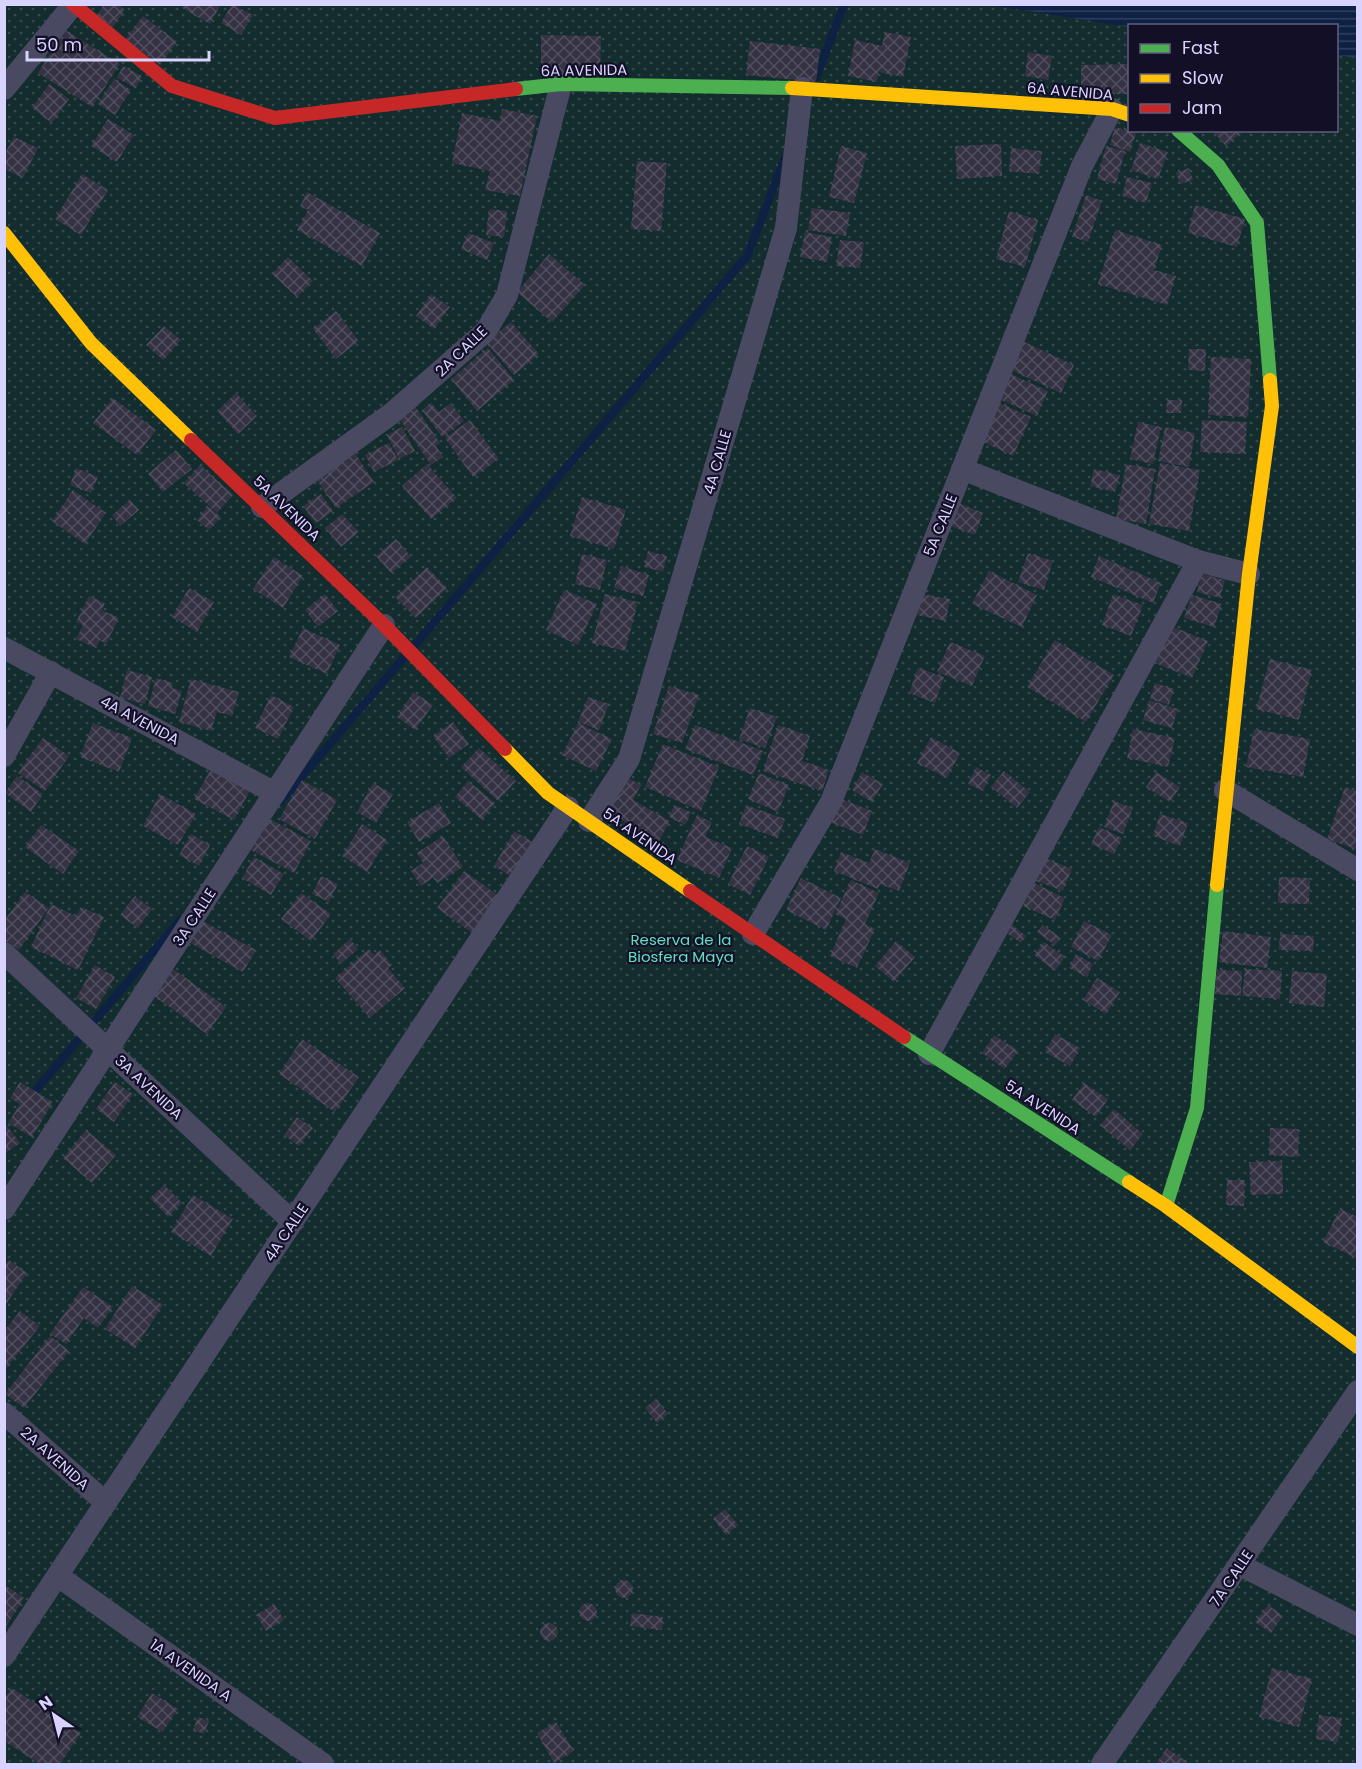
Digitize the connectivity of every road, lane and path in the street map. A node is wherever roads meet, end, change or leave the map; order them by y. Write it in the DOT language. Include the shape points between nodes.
graph roads {
  1 [pos="73,5"];
  2 [pos="561,84"];
  3 [pos="802,88"];
  4 [pos="4,89"];
  5 [pos="1121,112"];
  6 [pos="1180,132"];
  7 [pos="4,233"];
  8 [pos="962,468"];
  9 [pos="262,507"];
  10 [pos="1198,561"];
  11 [pos="1249,574"];
  12 [pos="384,625"];
  13 [pos="4,648"];
  14 [pos="51,672"];
  15 [pos="4,756"];
  16 [pos="1224,790"];
  17 [pos="275,793"];
  18 [pos="568,807"];
  19 [pos="589,821"];
  20 [pos="1358,870"];
  21 [pos="753,934"];
  22 [pos="4,953"];
  23 [pos="109,1049"];
  24 [pos="929,1054"];
  25 [pos="1166,1206"];
  26 [pos="4,1209"];
  27 [pos="293,1222"];
  28 [pos="1358,1347"];
  29 [pos="1358,1391"];
  30 [pos="4,1413"];
  31 [pos="106,1503"];
  32 [pos="1240,1564"];
  33 [pos="58,1576"];
  34 [pos="1358,1625"];
  35 [pos="4,1656"];
  36 [pos="323,1764"];
  37 [pos="1102,1764"];
  1 -- 2 [label="street, 6A AVENIDA" via="172,86 275,118"];
  1 -- 4 [label="street"];
  2 -- 3 [label="street, 6A AVENIDA"];
  2 -- 9 [label="street, 2A CALLE" via="507,295 486,331 391,414"];
  3 -- 5 [label="street, 6A AVENIDA"];
  3 -- 19 [label="street, 4A CALLE" via="786,228 629,759"];
  5 -- 8 [label="street, 5A CALLE" via="1082,166"];
  6 -- 11 [label="street" via="1218,165 1257,223 1272,406"];
  7 -- 9 [label="street, 5A AVENIDA" via="91,343"];
  8 -- 10 [label="street"];
  8 -- 21 [label="street, 5A CALLE" via="831,802"];
  9 -- 12 [label="street, 5A AVENIDA"];
  10 -- 11 [label="street"];
  10 -- 24 [label="street"];
  11 -- 16 [label="street"];
  12 -- 17 [label="street, 3A CALLE"];
  12 -- 18 [label="street, 5A AVENIDA" via="548,793"];
  13 -- 14 [label="street, 4A AVENIDA"];
  14 -- 15 [label="street"];
  14 -- 17 [label="street, 4A AVENIDA"];
  16 -- 20 [label="street"];
  16 -- 25 [label="street" via="1197,1107"];
  17 -- 23 [label="street, 3A CALLE"];
  18 -- 19 [label="street, 5A AVENIDA"];
  18 -- 27 [label="street, 4A CALLE"];
  19 -- 21 [label="street, 5A AVENIDA"];
  21 -- 24 [label="street, 5A AVENIDA"];
  22 -- 23 [label="street, 3A AVENIDA"];
  23 -- 26 [label="street, 3A CALLE"];
  23 -- 27 [label="street, 3A AVENIDA"];
  24 -- 25 [label="street, 5A AVENIDA"];
  25 -- 28 [label="street, 5A AVENIDA"];
  27 -- 31 [label="street, 4A CALLE"];
  29 -- 32 [label="street, 7A CALLE"];
  30 -- 31 [label="street, 2A AVENIDA"];
  31 -- 33 [label="street, 4A CALLE"];
  32 -- 34 [label="street"];
  32 -- 37 [label="street, 7A CALLE"];
  33 -- 35 [label="street, 4A CALLE"];
  33 -- 36 [label="street, 1A AVENIDA A"];
}
